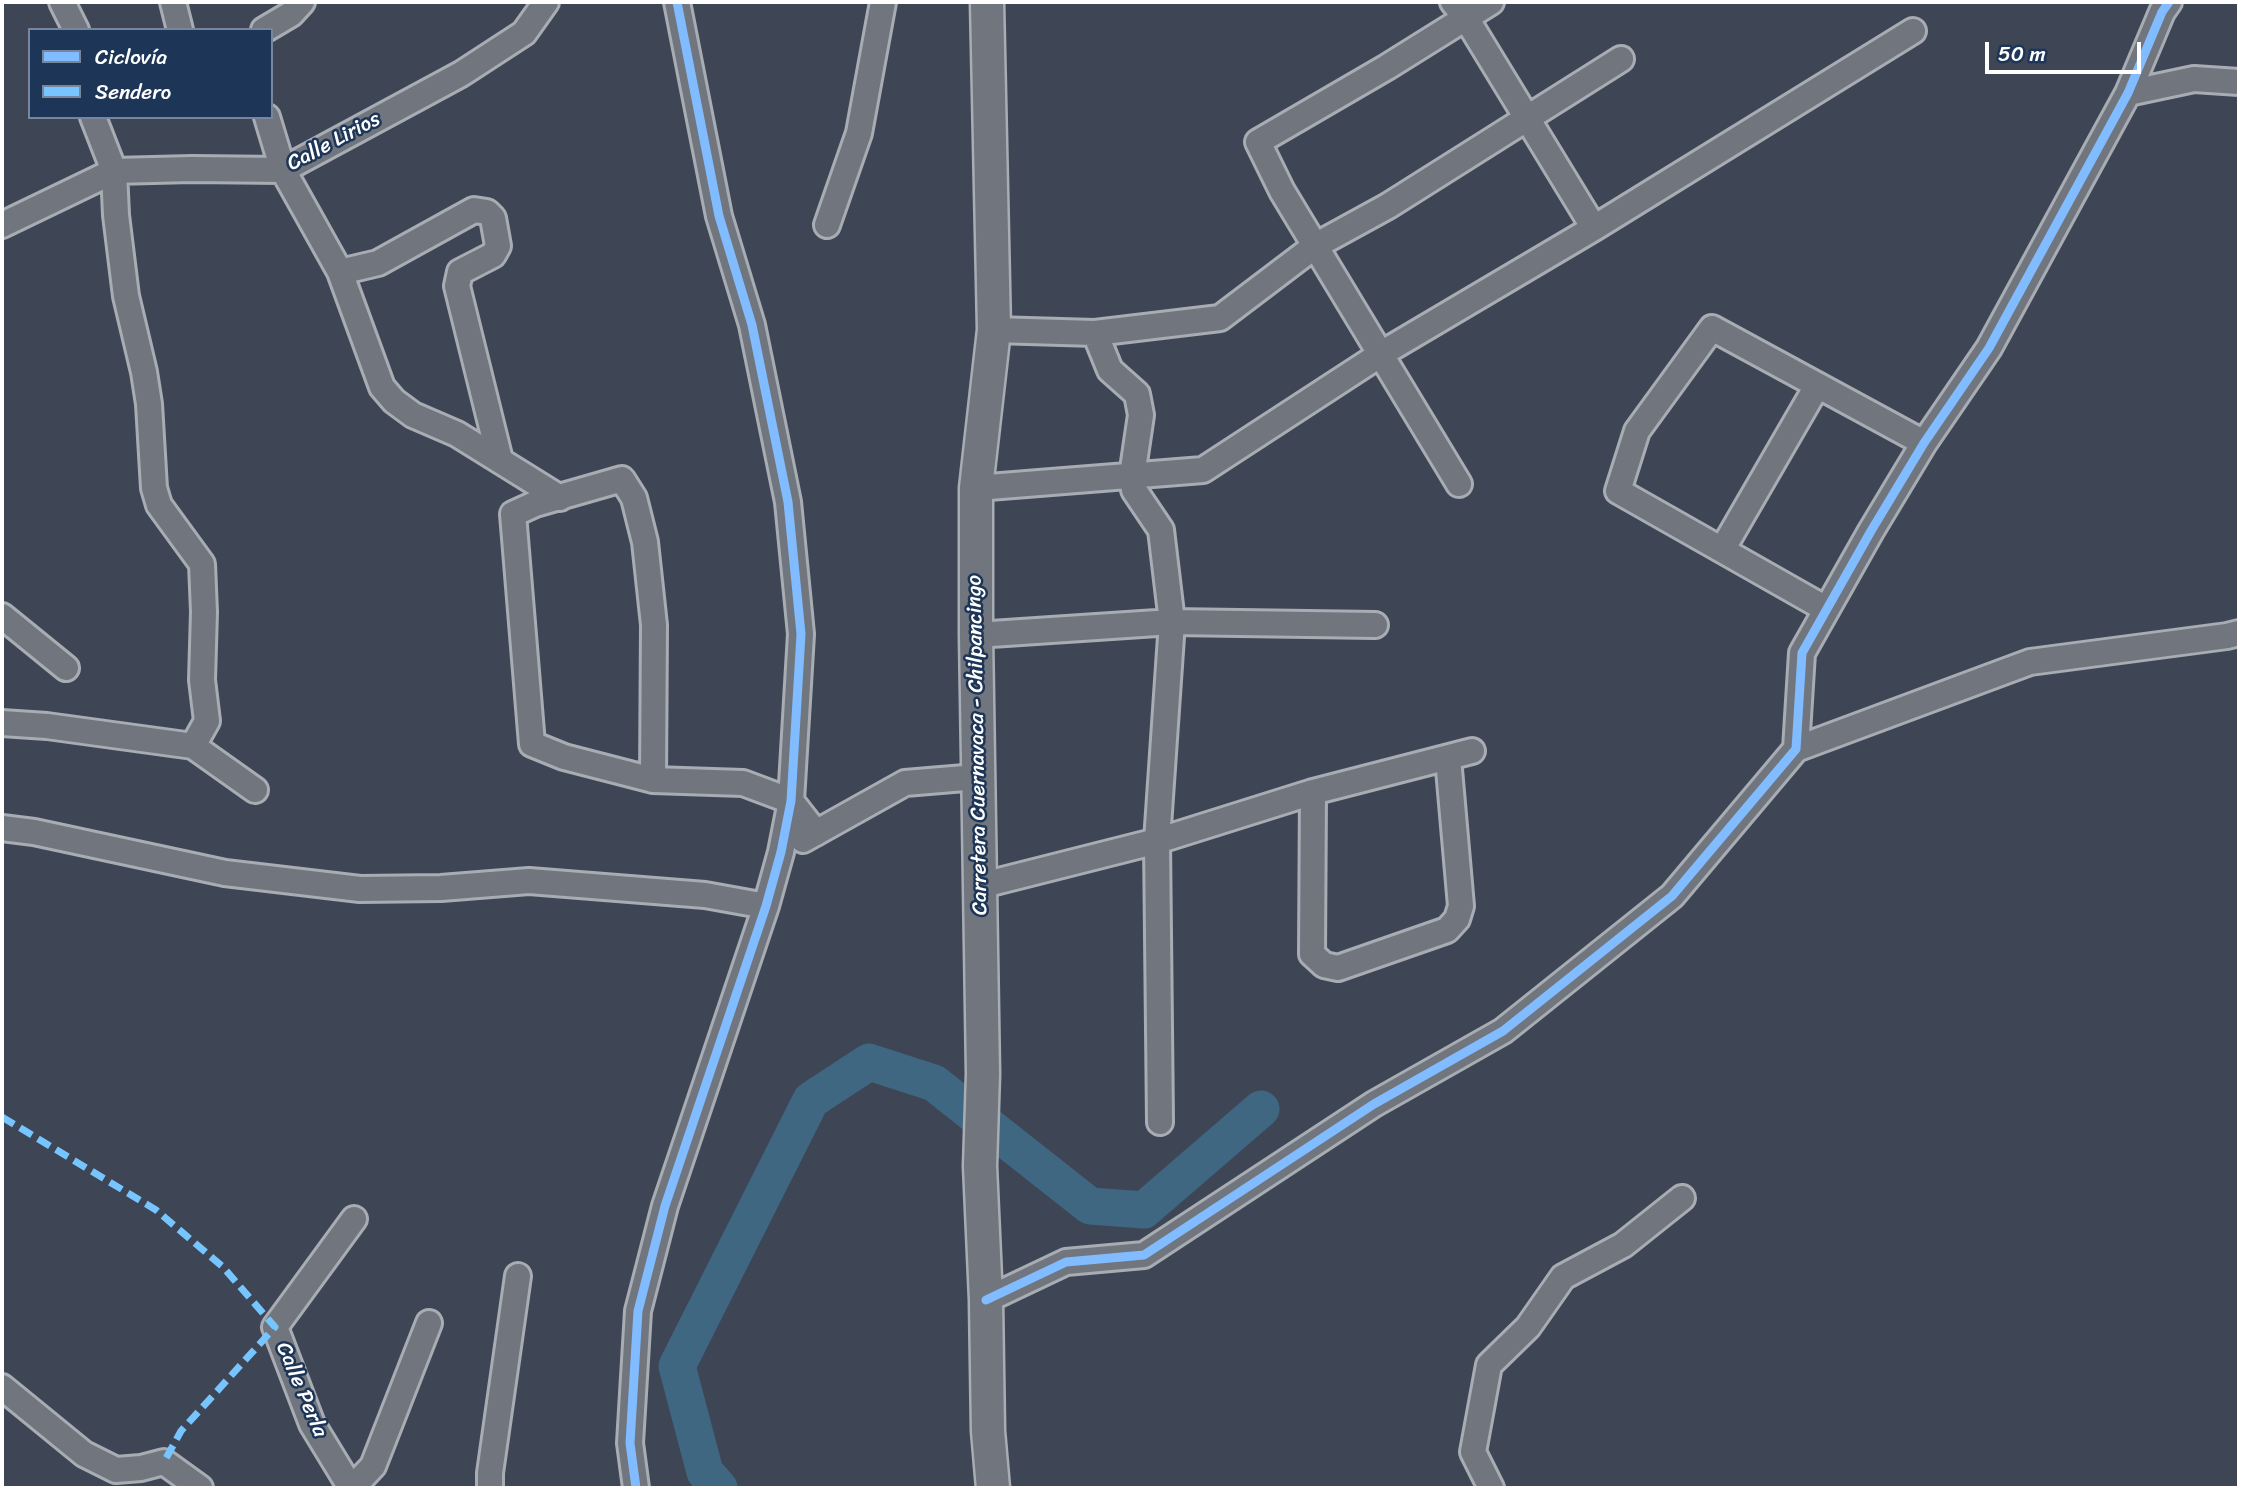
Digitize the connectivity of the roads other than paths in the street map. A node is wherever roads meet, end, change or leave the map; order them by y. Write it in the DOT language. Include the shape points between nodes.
graph roads {
  1 [pos="62,2"];
  2 [pos="173,2"];
  3 [pos="300,2"];
  4 [pos="546,2"];
  5 [pos="677,2"];
  6 [pos="883,2"];
  7 [pos="987,2"];
  8 [pos="1491,2"];
  9 [pos="2169,2"];
  10 [pos="1460,10"];
  11 [pos="75,28"];
  12 [pos="180,28"];
  13 [pos="267,28"];
  14 [pos="1913,31"];
  15 [pos="1621,59"];
  16 [pos="2239,82"];
  17 [pos="2128,93"];
  18 [pos="94,119"];
  19 [pos="268,119"];
  20 [pos="1528,119"];
  21 [pos="283,170"];
  22 [pos="114,171"];
  23 [pos="2,225"];
  24 [pos="827,225"];
  25 [pos="1594,228"];
  26 [pos="1315,247"];
  27 [pos="340,272"];
  28 [pos="993,330"];
  29 [pos="1095,333"];
  30 [pos="1381,354"];
  31 [pos="1817,386"];
  32 [pos="1924,443"];
  33 [pos="500,460"];
  34 [pos="1132,476"];
  35 [pos="1459,484"];
  36 [pos="976,488"];
  37 [pos="560,498"];
  38 [pos="1721,550"];
  39 [pos="1826,609"];
  40 [pos="2,616"];
  41 [pos="1172,622"];
  42 [pos="1375,625"];
  43 [pos="2239,633"];
  44 [pos="976,635"];
  45 [pos="66,668"];
  46 [pos="2,723"];
  47 [pos="193,746"];
  48 [pos="1796,749"];
  49 [pos="1472,751"];
  50 [pos="1448,758"];
  51 [pos="977,777"];
  52 [pos="653,780"];
  53 [pos="255,790"];
  54 [pos="1313,792"];
  55 [pos="791,802"];
  56 [pos="2,828"];
  57 [pos="816,833"];
  58 [pos="1157,841"];
  59 [pos="781,852"];
  60 [pos="979,886"];
  61 [pos="766,906"];
  62 [pos="1160,1122"];
  63 [pos="1682,1198"];
  64 [pos="354,1219"];
  65 [pos="517,1276"];
  66 [pos="986,1300"];
  67 [pos="429,1323"];
  68 [pos="2,1387"];
  69 [pos="108,1479"];
  70 [pos="200,1488"];
  71 [pos="352,1488"];
  72 [pos="490,1488"];
  73 [pos="636,1488"];
  74 [pos="993,1488"];
  75 [pos="1491,1488"];
  1 -- 11 [label="street"];
  2 -- 12 [label="street"];
  3 -- 13 [label="street" via="291,14"];
  4 -- 21 [label="street, Calle Lirios" via="524,33 461,74"];
  5 -- 55 [label="street" via="719,216 752,325 788,502 801,634"];
  6 -- 24 [label="street" via="859,133"];
  7 -- 28 [label="main road, Carretera Cuernavaca - Chilpancingo"];
  8 -- 10 [label="street"];
  9 -- 17 [label="street"];
  10 -- 20 [label="street"];
  10 -- 26 [label="street" via="1258,142"];
  14 -- 25 [label="street"];
  15 -- 20 [label="street"];
  16 -- 17 [label="street" via="2194,79"];
  17 -- 32 [label="street" via="1989,348"];
  18 -- 22 [label="street"];
  19 -- 21 [label="street"];
  20 -- 25 [label="street"];
  20 -- 26 [label="street"];
  21 -- 22 [label="street, Calle Lirios"];
  21 -- 27 [label="street"];
  22 -- 23 [label="street"];
  22 -- 47 [label="street" via="126,296 149,404 154,488 159,505 202,564 202,680 207,721"];
  25 -- 30 [label="street"];
  26 -- 29 [label="street" via="1220,318"];
  26 -- 30 [label="street"];
  27 -- 33 [label="street" via="382,387 413,415"];
  27 -- 33 [label="street" via="378,263 474,210 493,218 498,247 493,255 460,272 457,286"];
  28 -- 29 [label="street"];
  28 -- 36 [label="main road, Carretera Cuernavaca - Chilpancingo"];
  29 -- 34 [label="street" via="1110,370 1137,394 1141,415"];
  30 -- 34 [label="street" via="1203,470"];
  30 -- 35 [label="street"];
  31 -- 32 [label="street"];
  31 -- 38 [label="street"];
  31 -- 38 [label="street" via="1712,328 1637,431 1618,491"];
  32 -- 39 [label="street"];
  33 -- 37 [label="street"];
  34 -- 36 [label="street"];
  34 -- 41 [label="street" via="1134,490 1161,530"];
  36 -- 44 [label="main road, Carretera Cuernavaca - Chilpancingo"];
  37 -- 52 [label="street" via="622,479 634,498 645,542 654,625"];
  37 -- 52 [label="street" via="513,514 532,744"];
  38 -- 39 [label="street"];
  39 -- 48 [label="street" via="1801,653"];
  40 -- 45 [label="street"];
  41 -- 42 [label="street"];
  41 -- 44 [label="street"];
  41 -- 58 [label="street"];
  43 -- 48 [label="street" via="2030,662"];
  44 -- 51 [label="main road, Carretera Cuernavaca - Chilpancingo"];
  46 -- 47 [label="street"];
  47 -- 53 [label="street"];
  48 -- 66 [label="street" via="1672,895 1503,1031 1374,1104 1144,1255 1066,1262"];
  49 -- 50 [label="street"];
  50 -- 54 [label="street"];
  50 -- 54 [label="street" via="1461,906 1457,919 1447,930 1338,968 1324,965 1312,954"];
  51 -- 57 [label="street" via="905,783"];
  51 -- 60 [label="main road, Carretera Cuernavaca - Chilpancingo"];
  52 -- 55 [label="street" via="743,783"];
  54 -- 58 [label="street"];
  55 -- 57 [label="street"];
  55 -- 59 [label="street"];
  56 -- 61 [label="street" via="226,873 360,889 529,881 705,894"];
  57 -- 59 [label="street"];
  58 -- 60 [label="street"];
  58 -- 62 [label="street"];
  59 -- 61 [label="street"];
  60 -- 66 [label="main road, Carretera Cuernavaca - Chilpancingo" via="980,1166"];
  61 -- 73 [label="street" via="664,1206 638,1311 630,1443"];
  63 -- 75 [label="street" via="1623,1245 1563,1277 1528,1327 1489,1365 1473,1451"];
  64 -- 71 [label="street, Calle Perla" via="275,1327 312,1424"];
  65 -- 72 [label="street"];
  66 -- 74 [label="main road, Carretera Cuernavaca - Chilpancingo"];
  67 -- 71 [label="street" via="373,1466"];
  68 -- 69 [label="street"];
  69 -- 70 [label="street" via="164,1462"];
}
